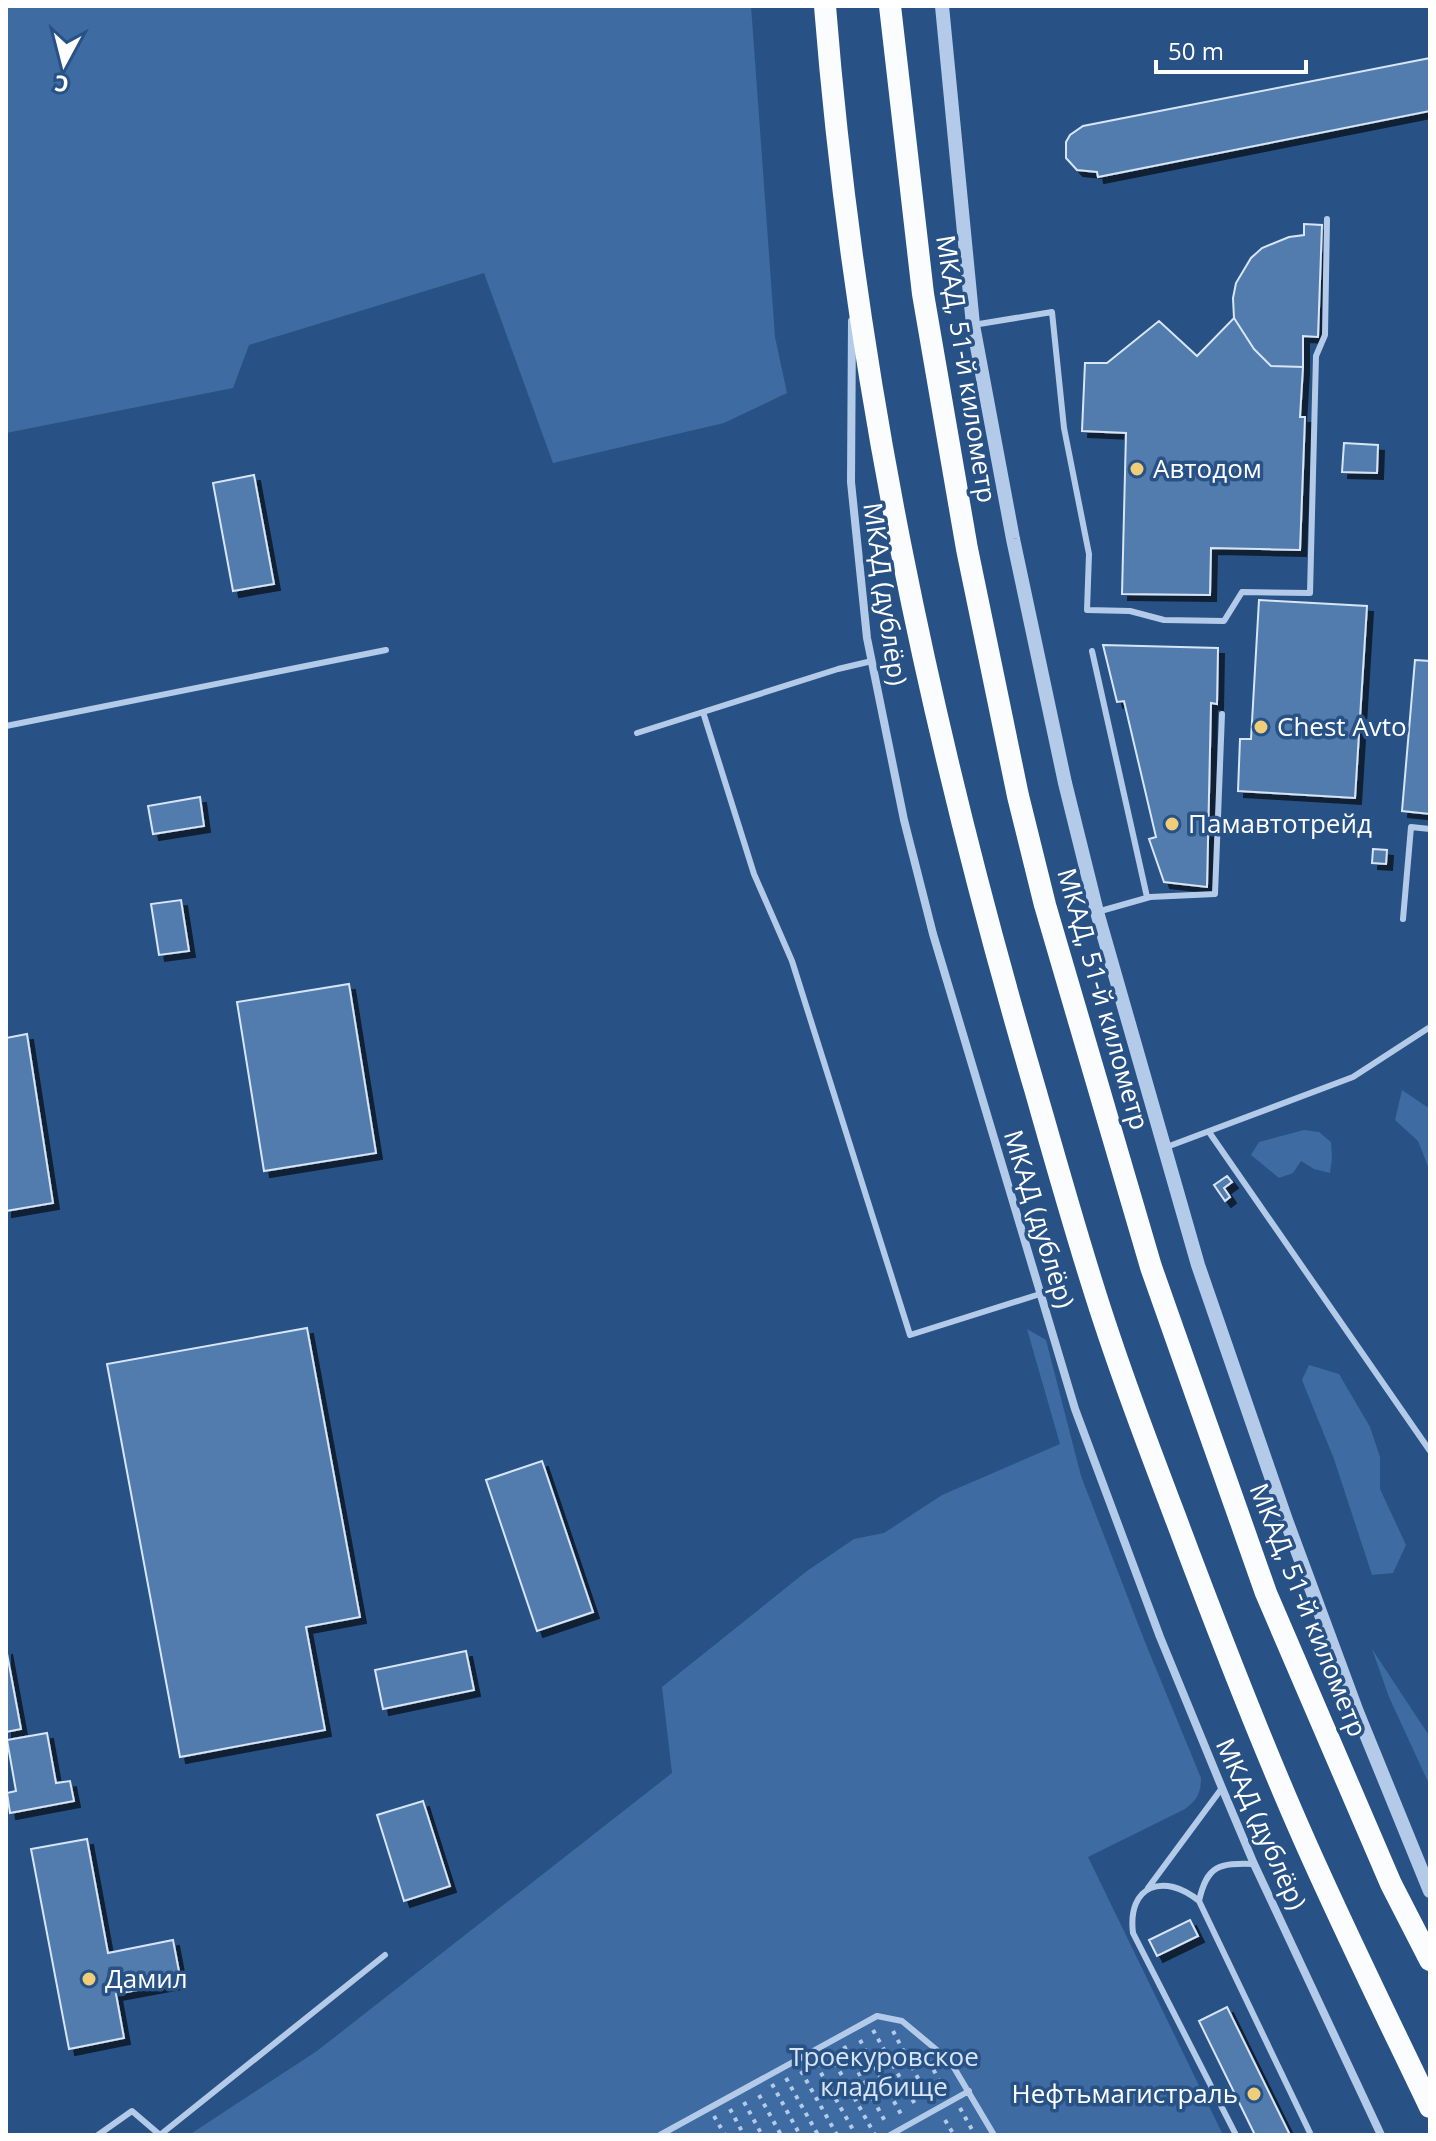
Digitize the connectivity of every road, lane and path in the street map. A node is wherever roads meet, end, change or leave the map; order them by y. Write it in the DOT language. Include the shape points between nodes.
graph roads {
  1 [pos="825,6"];
  2 [pos="890,6"];
  3 [pos="942,6"];
  4 [pos="1327,219"];
  5 [pos="853,264"];
  6 [pos="973,325"];
  7 [pos="386,650"];
  8 [pos="1092,651"];
  9 [pos="872,661"];
  10 [pos="703,712"];
  11 [pos="1222,714"];
  12 [pos="6,726"];
  13 [pos="637,733"];
  14 [pos="1430,829"];
  15 [pos="1147,897"];
  16 [pos="1097,912"];
  17 [pos="1403,919"];
  18 [pos="1430,1027"];
  19 [pos="1209,1132"];
  20 [pos="1164,1148"];
  21 [pos="1040,1294"];
  22 [pos="1430,1451"];
  23 [pos="1222,1788"];
  24 [pos="1254,1864"];
  25 [pos="1148,1888"];
  26 [pos="1430,1891"];
  27 [pos="1199,1901"];
  28 [pos="385,1955"];
  29 [pos="1430,1960"];
  30 [pos="886,2018"];
  31 [pos="868,2021"];
  32 [pos="911,2028"];
  33 [pos="854,2029"];
  34 [pos="839,2037"];
  35 [pos="825,2045"];
  36 [pos="810,2053"];
  37 [pos="796,2061"];
  38 [pos="781,2069"];
  39 [pos="768,2076"];
  40 [pos="754,2084"];
  41 [pos="969,2091"];
  42 [pos="739,2092"];
  43 [pos="725,2100"];
  44 [pos="953,2100"];
  45 [pos="1430,2107"];
  46 [pos="710,2108"];
  47 [pos="937,2109"];
  48 [pos="922,2117"];
  49 [pos="907,2125"];
  50 [pos="672,2132"];
  51 [pos="891,2134"];
  52 [pos="98,2135"];
  53 [pos="160,2135"];
  54 [pos="660,2135"];
  55 [pos="725,2135"];
  56 [pos="744,2135"];
  57 [pos="762,2135"];
  58 [pos="781,2135"];
  59 [pos="800,2135"];
  60 [pos="818,2135"];
  61 [pos="837,2135"];
  62 [pos="856,2135"];
  63 [pos="875,2135"];
  64 [pos="954,2135"];
  65 [pos="975,2135"];
  66 [pos="994,2135"];
  67 [pos="1236,2135"];
  68 [pos="1311,2135"];
  69 [pos="1381,2135"];
  1 -- 5 [label="highway"];
  2 -- 29 [label="highway, МКАД, 51-й километр" via="923,294 954,474 1045,905 1151,1267 1266,1593 1391,1884"];
  3 -- 6 [label="street"];
  4 -- 6 [label="lane" via="1325,335 1316,356 1310,593 1242,592 1224,621 1087,610 1089,554 1064,428 1052,312"];
  5 -- 9 [label="street, МКАД (дублёр)" via="851,482"];
  5 -- 45 [label="highway" via="904,566 958,808 991,941 1091,1282 1212,1617 1303,1837"];
  6 -- 16 [label="street" via="1020,570"];
  7 -- 12 [label="lane"];
  8 -- 15 [label="lane"];
  9 -- 10 [label="lane"];
  9 -- 21 [label="street, МКАД (дублёр)" via="933,934"];
  10 -- 13 [label="lane"];
  10 -- 21 [label="lane" via="754,874 792,961 910,1335"];
  11 -- 15 [label="lane" via="1215,894"];
  14 -- 17 [label="lane" via="1411,827"];
  15 -- 16 [label="lane"];
  16 -- 20 [label="street"];
  18 -- 19 [label="lane" via="1353,1077"];
  19 -- 20 [label="lane"];
  19 -- 22 [label="lane"];
  20 -- 26 [label="street" via="1198,1265 1286,1520"];
  21 -- 23 [label="street, МКАД (дублёр)" via="1075,1409"];
  23 -- 24 [label="street, МКАД (дублёр)"];
  23 -- 25 [label="lane"];
  24 -- 27 [label="lane" via="1215,1869 1204,1880"];
  24 -- 69 [label="street, МКАД (дублёр)"];
  25 -- 27 [label="lane" via="1169,1884"];
  25 -- 67 [label="lane" via="1136,1900 1133,1933"];
  27 -- 68 [label="lane"];
  28 -- 53 [label="lane"];
  30 -- 31 [label="lane"];
  30 -- 32 [label="lane"];
  30 -- 47 [label="path"];
  31 -- 33 [label="lane"];
  31 -- 48 [label="path"];
  32 -- 41 [label="lane" via="950,2061"];
  32 -- 44 [label="path"];
  33 -- 34 [label="lane"];
  33 -- 49 [label="path"];
  34 -- 35 [label="lane"];
  34 -- 51 [label="path"];
  35 -- 36 [label="lane"];
  35 -- 63 [label="path"];
  36 -- 37 [label="lane"];
  36 -- 62 [label="path"];
  37 -- 38 [label="lane"];
  37 -- 61 [label="path"];
  38 -- 39 [label="lane"];
  38 -- 60 [label="path"];
  39 -- 40 [label="lane"];
  39 -- 59 [label="path"];
  40 -- 42 [label="lane"];
  40 -- 58 [label="path"];
  41 -- 44 [label="lane"];
  41 -- 66 [label="lane"];
  42 -- 43 [label="lane"];
  42 -- 57 [label="path"];
  43 -- 46 [label="lane"];
  43 -- 56 [label="path"];
  44 -- 47 [label="lane"];
  44 -- 65 [label="path"];
  46 -- 50 [label="lane"];
  46 -- 55 [label="path"];
  47 -- 48 [label="lane"];
  47 -- 64 [label="path"];
  48 -- 49 [label="lane"];
  49 -- 51 [label="lane"];
  50 -- 54 [label="lane"];
  52 -- 53 [label="lane" via="132,2111"];
}
